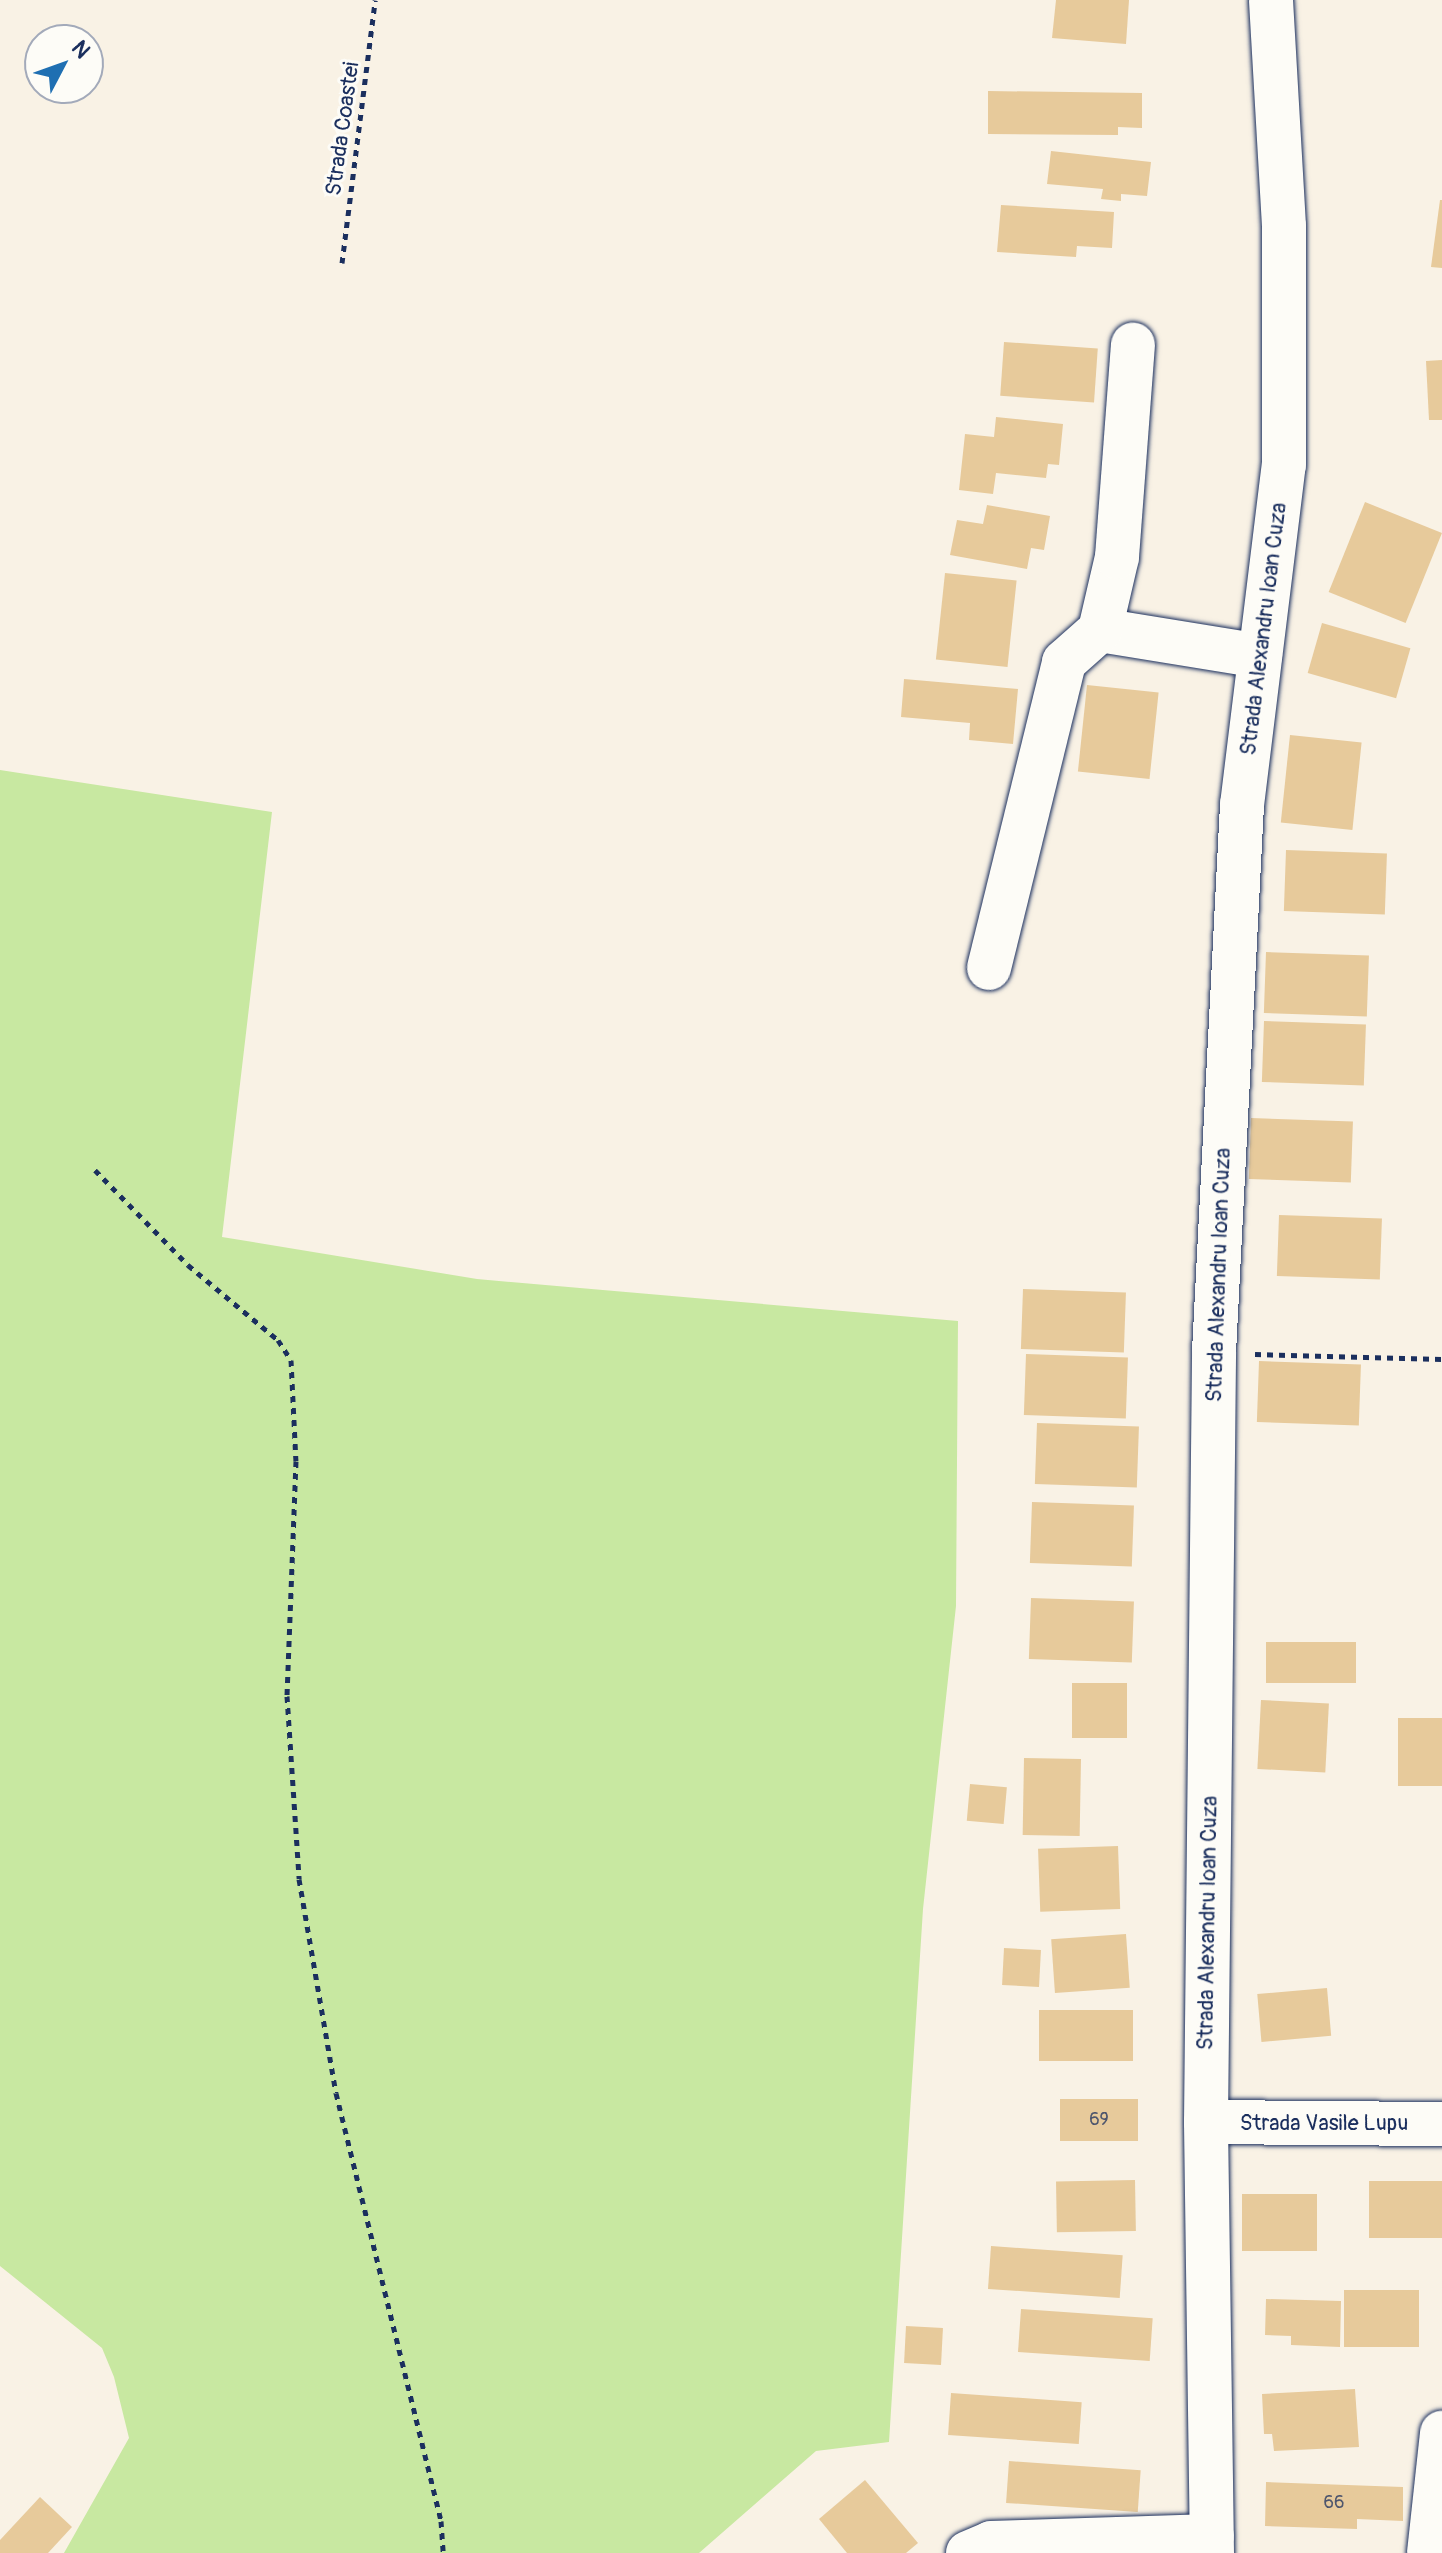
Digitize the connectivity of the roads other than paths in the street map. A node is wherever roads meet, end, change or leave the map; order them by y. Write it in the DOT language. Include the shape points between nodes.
graph roads {
  1 [pos="1271,0"];
  2 [pos="1133,345"];
  3 [pos="1100,630"];
  4 [pos="1260,656"];
  5 [pos="989,968"];
  6 [pos="1206,2122"];
  7 [pos="1442,2124"];
  8 [pos="1442,2433"];
  9 [pos="1212,2544"];
  10 [pos="968,2553"];
  11 [pos="1429,2553"];
  1 -- 4 [label="street, Strada Alexandru Ioan Cuza" via="1284,226 1284,465"];
  2 -- 3 [label="street" via="1117,557"];
  3 -- 4 [label="street"];
  3 -- 5 [label="street" via="1064,662"];
  4 -- 6 [label="street, Strada Alexandru Ioan Cuza" via="1242,805 1214,1352"];
  6 -- 7 [label="street, Strada Vasile Lupu"];
  6 -- 9 [label="street, Strada Alexandru Ioan Cuza"];
  8 -- 11 [label="street"];
  9 -- 10 [label="street" via="991,2543"];
}
